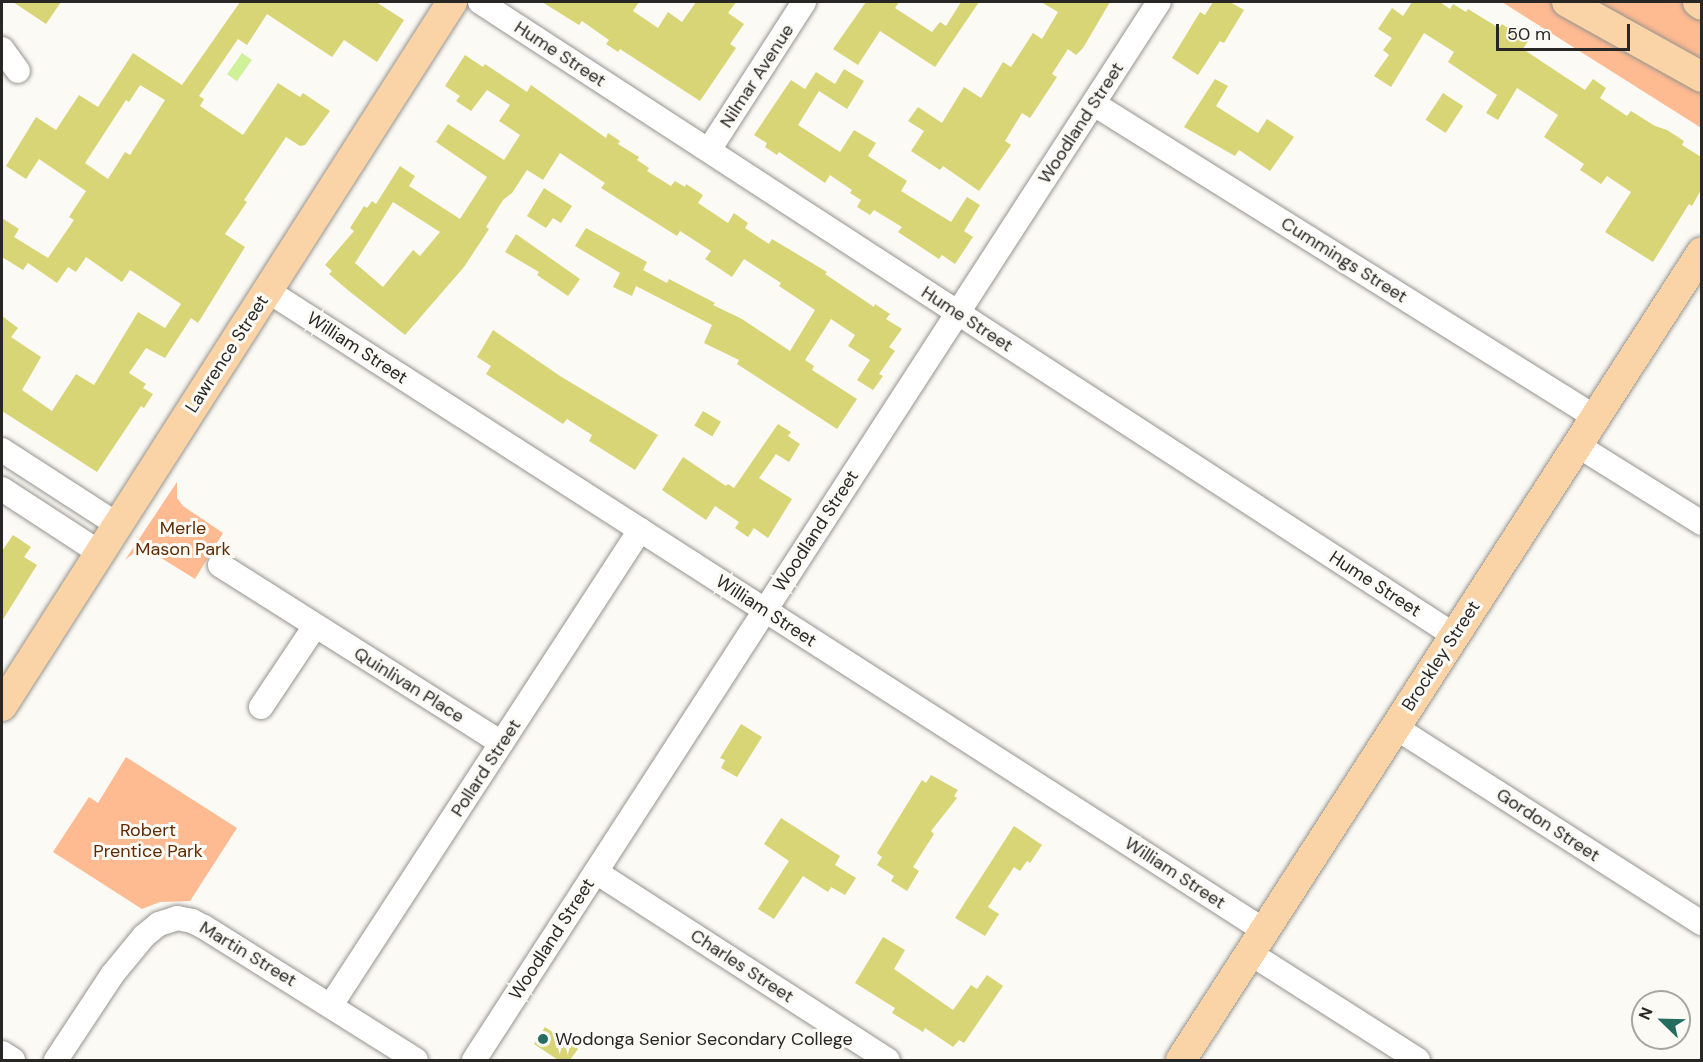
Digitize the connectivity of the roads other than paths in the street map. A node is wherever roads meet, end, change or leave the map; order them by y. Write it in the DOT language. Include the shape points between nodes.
graph roads {
  1 [pos="452,2"];
  2 [pos="480,2"];
  3 [pos="804,2"];
  4 [pos="1159,2"];
  5 [pos="1567,2"];
  6 [pos="1698,2"];
  7 [pos="1701,5"];
  8 [pos="2,49"];
  9 [pos="18,71"];
  10 [pos="1701,77"];
  11 [pos="1094,104"];
  12 [pos="709,150"];
  13 [pos="1701,252"];
  14 [pos="268,291"];
  15 [pos="958,313"];
  16 [pos="1595,417"];
  17 [pos="1577,445"];
  18 [pos="6,462"];
  19 [pos="2,489"];
  20 [pos="1701,523"];
  21 [pos="118,525"];
  22 [pos="640,530"];
  23 [pos="100,553"];
  24 [pos="220,565"];
  25 [pos="765,610"];
  26 [pos="315,626"];
  27 [pos="1455,636"];
  28 [pos="2,706"];
  29 [pos="261,707"];
  30 [pos="1395,727"];
  31 [pos="502,743"];
  32 [pos="596,872"];
  33 [pos="1701,923"];
  34 [pos="1257,942"];
  35 [pos="331,1005"];
  36 [pos="2,1053"];
  37 [pos="13,1060"];
  38 [pos="56,1060"];
  39 [pos="416,1060"];
  40 [pos="474,1060"];
  41 [pos="888,1060"];
  42 [pos="1180,1060"];
  43 [pos="1418,1060"];
  1 -- 14 [label="main road, Lawrence Street"];
  2 -- 12 [label="street, Hume Street"];
  3 -- 12 [label="street, Nilmar Avenue"];
  4 -- 11 [label="street, Woodland Street"];
  5 -- 10 [label="main road"];
  6 -- 7 [label="main road"];
  8 -- 9 [label="street"];
  11 -- 15 [label="street, Woodland Street"];
  11 -- 16 [label="street, Cummings Street"];
  12 -- 15 [label="street, Hume Street"];
  13 -- 16 [label="main road, Brockley Street"];
  14 -- 21 [label="main road, Lawrence Street"];
  14 -- 22 [label="street, William Street"];
  15 -- 25 [label="street, Woodland Street"];
  15 -- 27 [label="street, Hume Street"];
  16 -- 17 [label="main road, Brockley Street"];
  17 -- 20 [label="street"];
  17 -- 27 [label="main road, Brockley Street"];
  18 -- 21 [label="street"];
  19 -- 23 [label="street"];
  21 -- 23 [label="main road, Lawrence Street"];
  22 -- 25 [label="street, William Street"];
  22 -- 31 [label="street, Pollard Street"];
  23 -- 28 [label="main road, Lawrence Street"];
  24 -- 26 [label="street, Quinlivan Place"];
  25 -- 32 [label="street, Woodland Street"];
  25 -- 34 [label="street, William Street"];
  26 -- 29 [label="street"];
  26 -- 31 [label="street, Quinlivan Place"];
  27 -- 30 [label="main road, Brockley Street"];
  30 -- 33 [label="street, Gordon Street"];
  30 -- 34 [label="main road, Brockley Street"];
  31 -- 35 [label="street, Pollard Street"];
  32 -- 40 [label="street, Woodland Street"];
  32 -- 41 [label="street, Charles Street"];
  34 -- 42 [label="main road, Brockley Street"];
  34 -- 43 [label="street, William Street"];
  35 -- 38 [label="street, Martin Street" via="204,927 177,918 159,924 144,936 112,975"];
  35 -- 39 [label="street, Martin Street"];
  36 -- 37 [label="street"];
}
